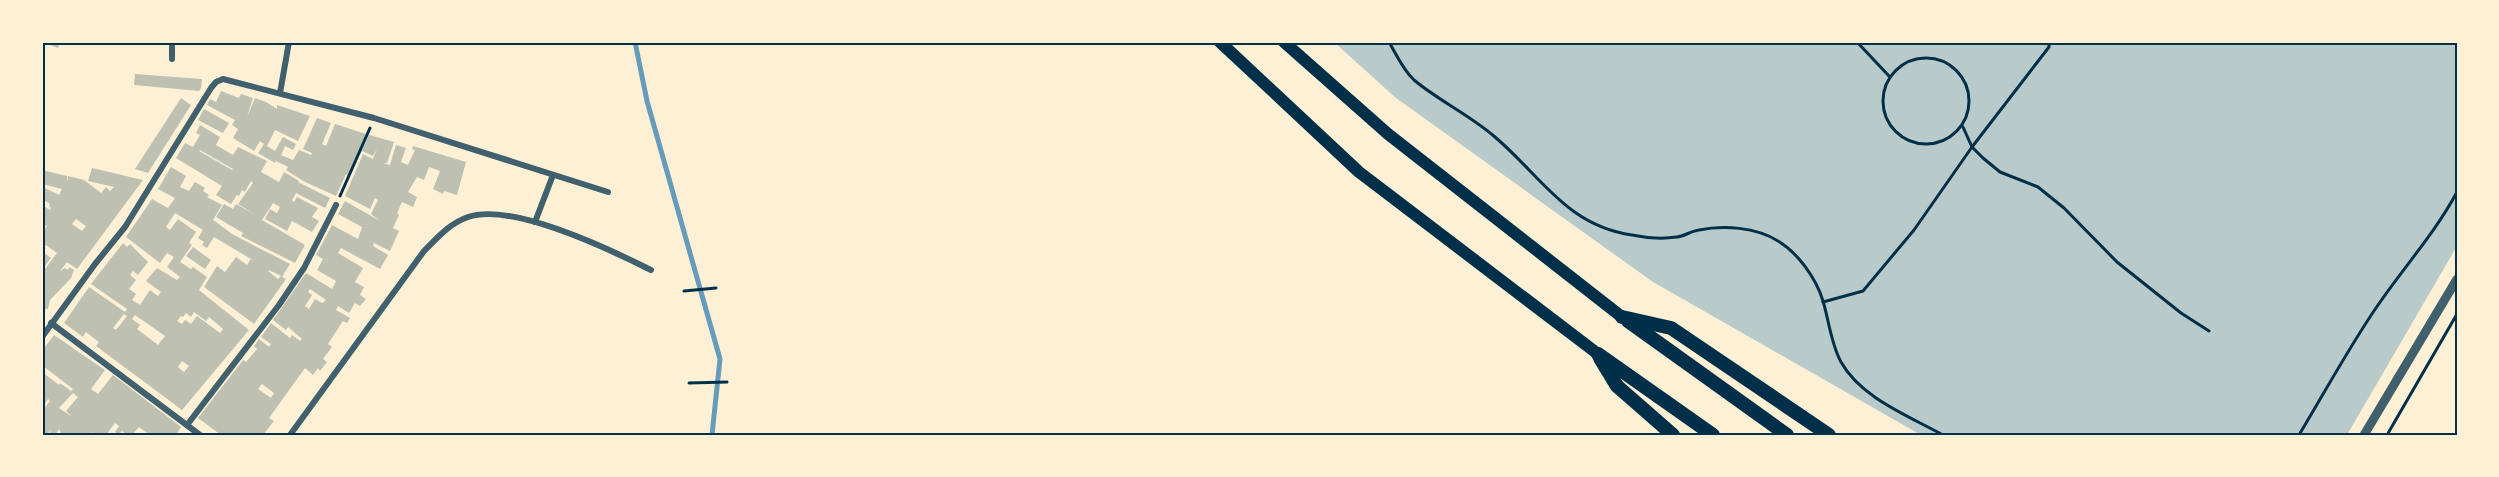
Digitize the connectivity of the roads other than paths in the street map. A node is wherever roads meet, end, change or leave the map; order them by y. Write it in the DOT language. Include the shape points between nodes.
graph roads {
  1 [pos="172,42"];
  2 [pos="289,42"];
  3 [pos="1221,42"];
  4 [pos="1284,42"];
  5 [pos="172,59"];
  6 [pos="280,93"];
  7 [pos="553,175"];
  8 [pos="608,192"];
  9 [pos="336,205"];
  10 [pos="535,222"];
  11 [pos="651,270"];
  12 [pos="2457,279"];
  13 [pos="1622,317"];
  14 [pos="51,323"];
  15 [pos="42,337"];
  16 [pos="1598,354"];
  17 [pos="187,425"];
  18 [pos="200,435"];
  19 [pos="290,435"];
  20 [pos="1673,435"];
  21 [pos="1713,435"];
  22 [pos="1787,435"];
  23 [pos="1829,435"];
  24 [pos="2364,435"];
  1 -- 5 [label="street"];
  2 -- 6 [label="street"];
  3 -- 16 [label="highway" via="1359,172"];
  4 -- 13 [label="highway" via="1388,134"];
  6 -- 7 [label="street" via="374,118"];
  6 -- 14 [label="street" via="231,80 216,82 125,227"];
  7 -- 8 [label="street"];
  7 -- 10 [label="street"];
  9 -- 17 [label="street" via="304,268 279,305"];
  10 -- 11 [label="street" via="611,250"];
  10 -- 19 [label="street" via="489,213 468,216 451,225 424,251"];
  12 -- 24 [label="street"];
  13 -- 22 [label="highway"];
  13 -- 23 [label="highway" via="1671,328"];
  14 -- 15 [label="street"];
  14 -- 17 [label="street"];
  16 -- 20 [label="highway" via="1617,386"];
  16 -- 21 [label="highway"];
  17 -- 18 [label="street"];
}
